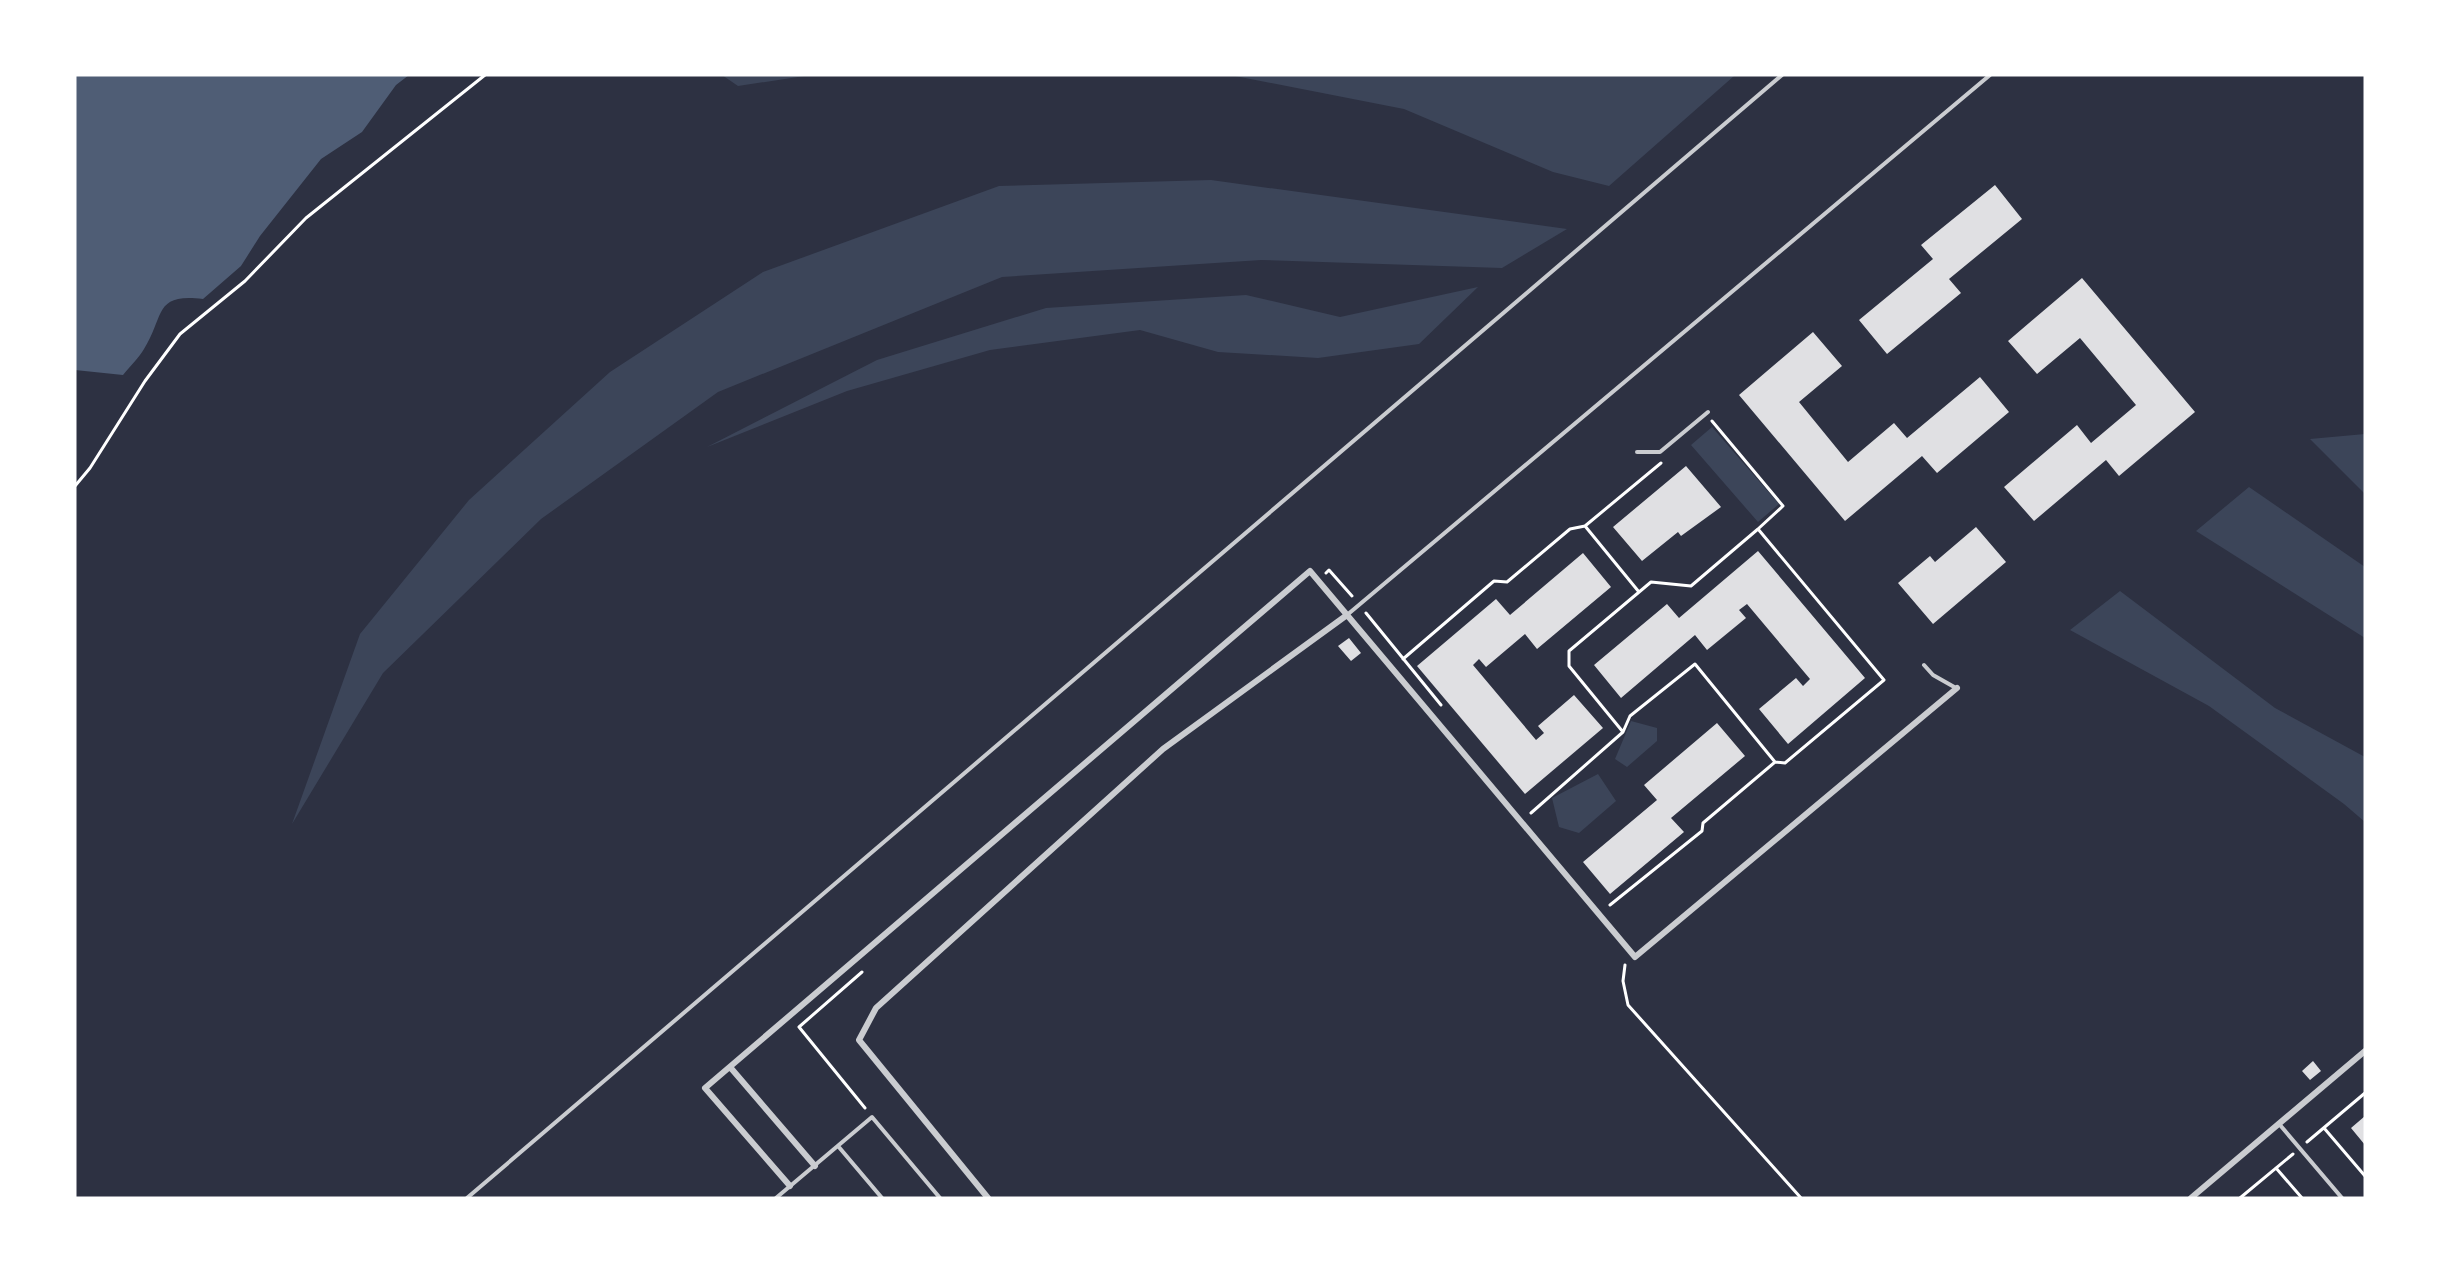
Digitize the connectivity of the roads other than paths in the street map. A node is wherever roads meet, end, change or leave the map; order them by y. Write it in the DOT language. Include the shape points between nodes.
graph roads {
  1 [pos="1782,75"];
  2 [pos="1990,75"];
  3 [pos="1708,412"];
  4 [pos="1636,452"];
  5 [pos="1347,615"];
  6 [pos="1924,664"];
  7 [pos="1957,688"];
  8 [pos="2365,1051"];
  9 [pos="730,1067"];
  10 [pos="2280,1125"];
  11 [pos="838,1146"];
  12 [pos="815,1166"];
  13 [pos="790,1186"];
  14 [pos="467,1198"];
  15 [pos="776,1198"];
  16 [pos="882,1198"];
  17 [pos="940,1198"];
  18 [pos="988,1198"];
  19 [pos="2191,1198"];
  20 [pos="2342,1198"];
  1 -- 14 [label="lane"];
  2 -- 5 [label="lane"];
  3 -- 4 [label="lane" via="1660,452"];
  5 -- 7 [label="street" via="1635,957"];
  5 -- 9 [label="street" via="1310,571"];
  5 -- 18 [label="street" via="1163,749 876,1008 860,1040"];
  6 -- 7 [label="lane" via="1933,675"];
  8 -- 10 [label="street"];
  9 -- 12 [label="street"];
  9 -- 13 [label="street" via="705,1088"];
  10 -- 19 [label="street"];
  10 -- 20 [label="lane"];
  11 -- 12 [label="lane"];
  11 -- 16 [label="lane"];
  11 -- 17 [label="lane" via="872,1117"];
  12 -- 13 [label="lane"];
  13 -- 15 [label="lane"];
}
